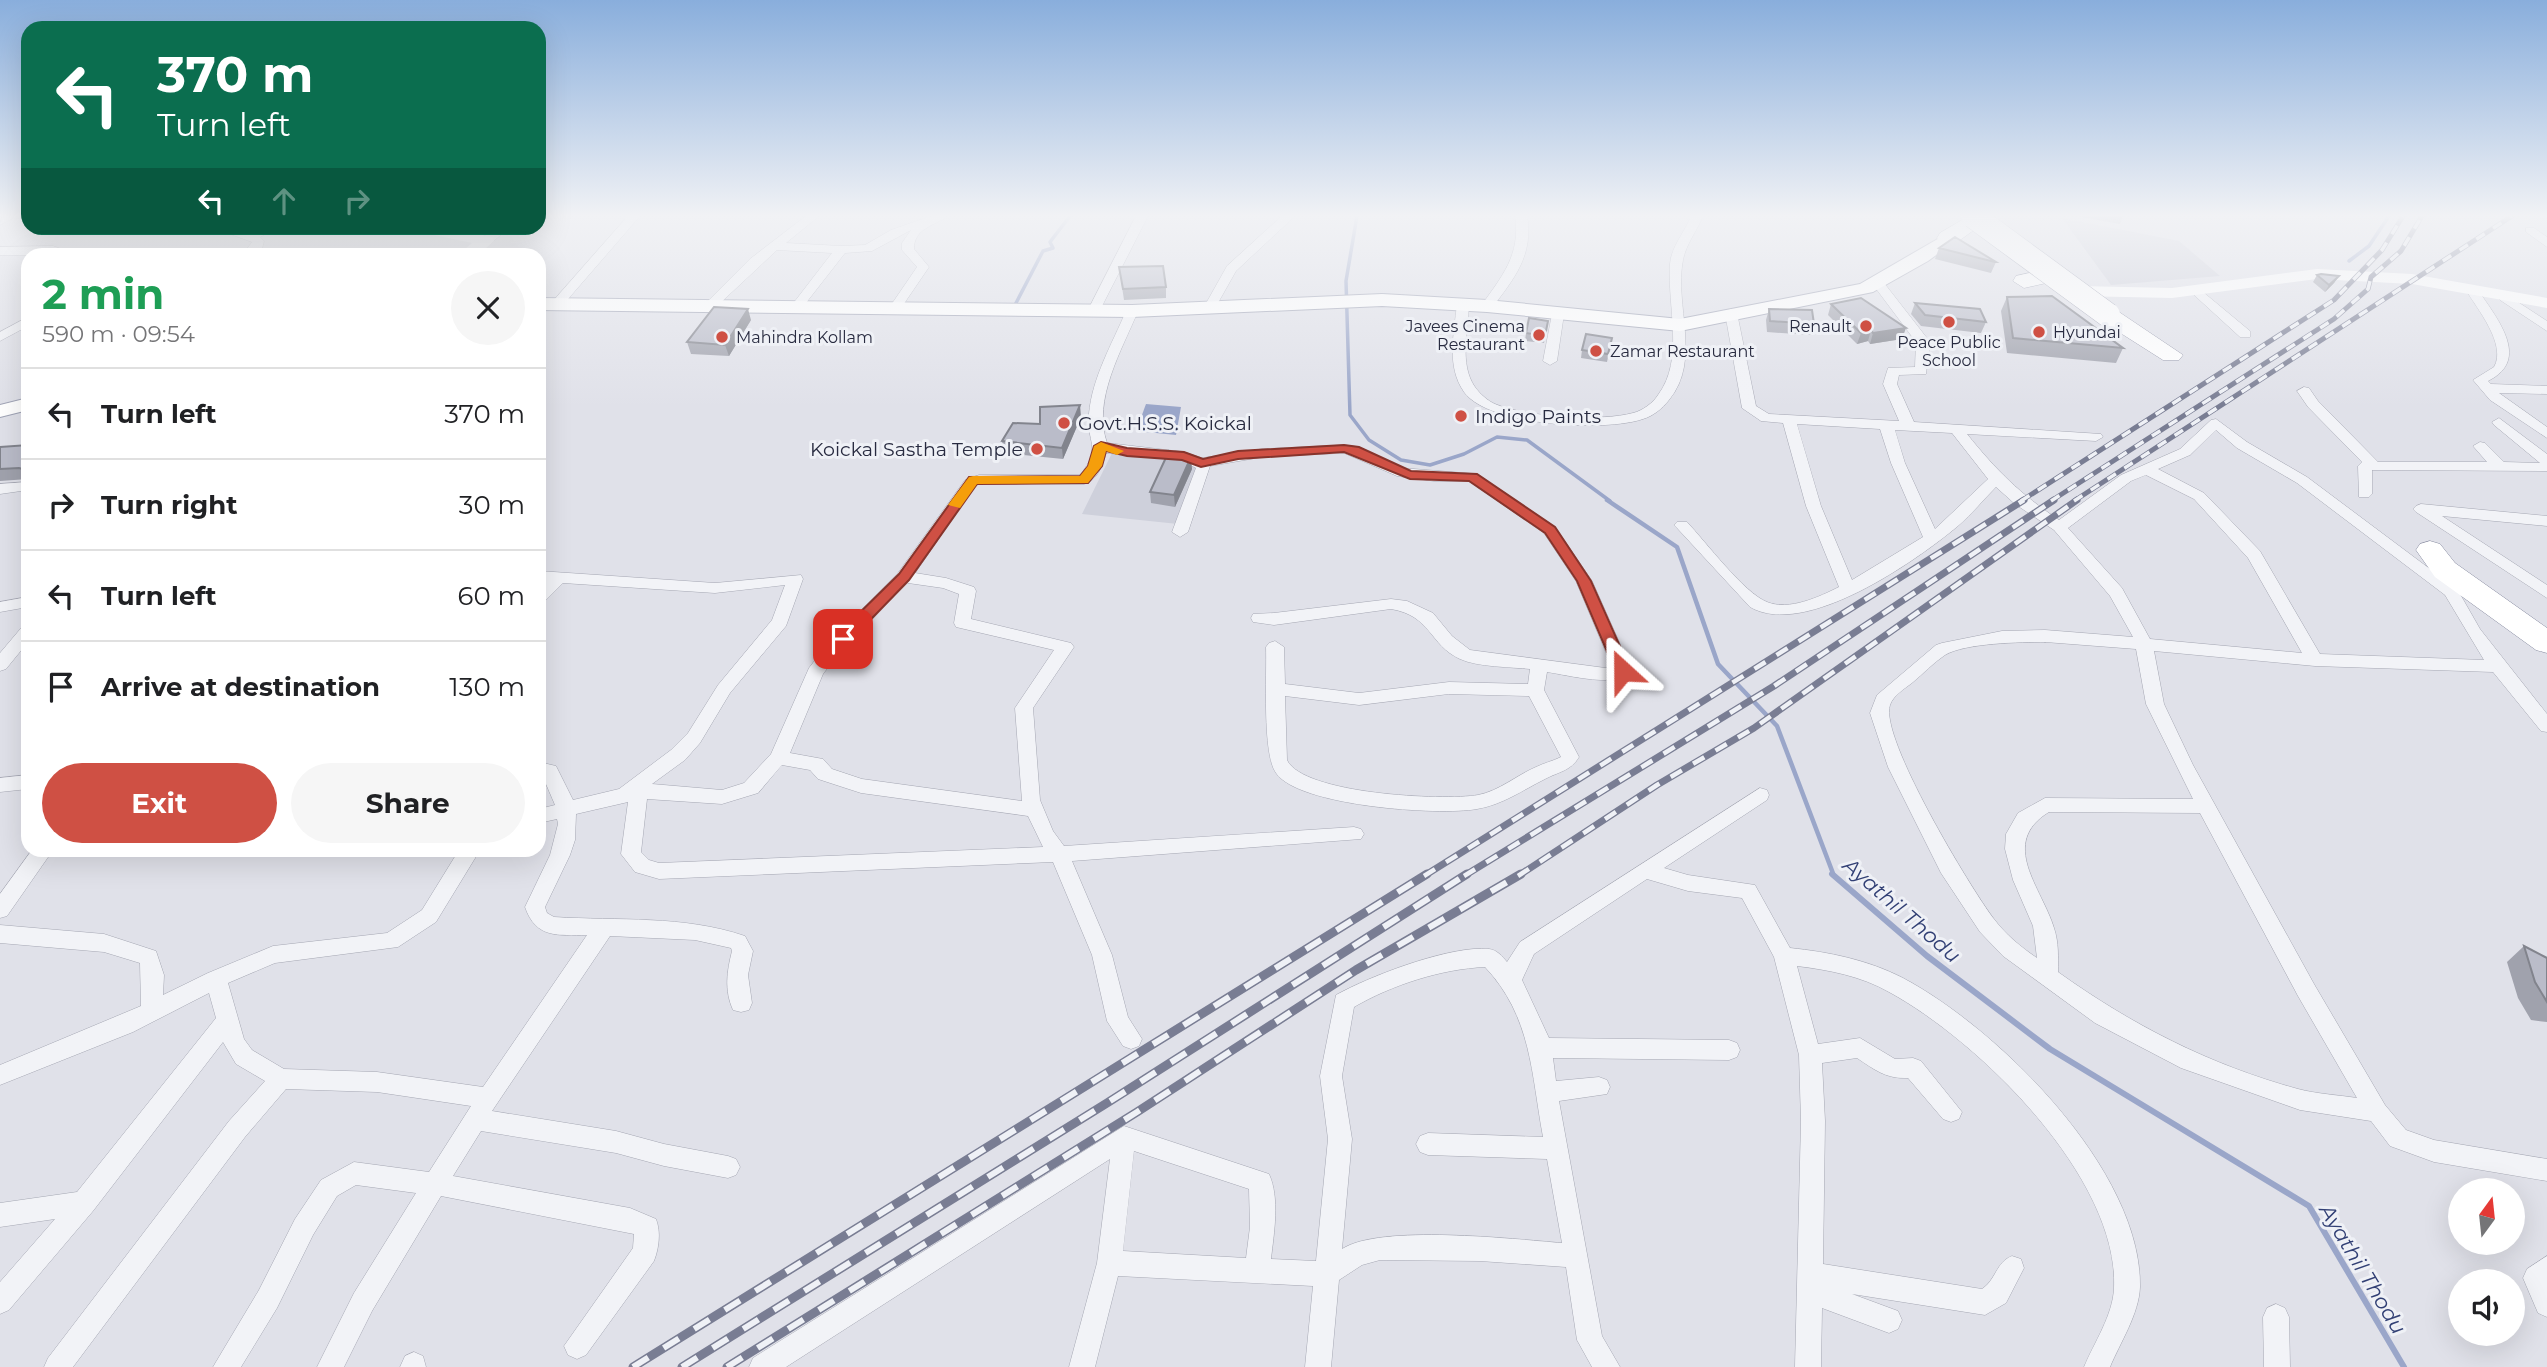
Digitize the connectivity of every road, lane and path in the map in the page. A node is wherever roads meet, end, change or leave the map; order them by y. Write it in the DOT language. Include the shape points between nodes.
graph roads {
  1 [pos="572,280"];
  2 [pos="738,280"];
  3 [pos="818,280"];
  4 [pos="914,280"];
  5 [pos="1109,280"];
  6 [pos="1225,280"];
  7 [pos="1505,280"];
  8 [pos="1677,280"];
  9 [pos="1881,280"];
  10 [pos="2030,280"];
  11 [pos="2063,280"];
  12 [pos="2265,280"];
  13 [pos="2416,280"];
  14 [pos="2024,281"];
  15 [pos="1877,282"];
  16 [pos="2472,290"];
  17 [pos="2078,291"];
  18 [pos="2197,291"];
  19 [pos="2504,297"];
  20 [pos="1381,300"];
  21 [pos="1313,303"];
  22 [pos="2547,303"];
  23 [pos="548,304"];
  24 [pos="712,304"];
  25 [pos="1463,304"];
  26 [pos="799,305"];
  27 [pos="1488,306"];
  28 [pos="1210,307"];
  29 [pos="895,308"];
  30 [pos="1094,310"];
  31 [pos="1132,311"];
  32 [pos="1731,313"];
  33 [pos="1558,314"];
  34 [pos="21,325"];
  35 [pos="1680,325"];
  36 [pos="2547,327"];
  37 [pos="2245,334"];
  38 [pos="0,337"];
  39 [pos="2171,355"];
  40 [pos="1550,361"];
  41 [pos="2486,388"];
  42 [pos="2547,390"];
  43 [pos="2304,391"];
  44 [pos="21,406"];
  45 [pos="0,411"];
  46 [pos="1789,420"];
  47 [pos="2500,422"];
  48 [pos="1886,424"];
  49 [pos="1908,425"];
  50 [pos="1955,428"];
  51 [pos="2547,434"];
  52 [pos="2096,437"];
  53 [pos="1101,446"];
  54 [pos="2480,446"];
  55 [pos="2547,461"];
  56 [pos="1201,463"];
  57 [pos="2507,463"];
  58 [pos="2373,465"];
  59 [pos="2547,467"];
  60 [pos="2145,468"];
  61 [pos="1996,479"];
  62 [pos="21,487"];
  63 [pos="0,489"];
  64 [pos="2364,494"];
  65 [pos="2547,521"];
  66 [pos="1682,525"];
  67 [pos="2059,527"];
  68 [pos="1180,532"];
  69 [pos="1931,538"];
  70 [pos="2442,571"];
  71 [pos="546,577"];
  72 [pos="904,577"];
  73 [pos="559,578"];
  74 [pos="1848,589"];
  75 [pos="546,590"];
  76 [pos="2547,593"];
  77 [pos="21,603"];
  78 [pos="0,607"];
  79 [pos="1259,618"];
  80 [pos="2547,621"];
  81 [pos="21,640"];
  82 [pos="2547,643"];
  83 [pos="2144,644"];
  84 [pos="1275,647"];
  85 [pos="2315,660"];
  86 [pos="0,665"];
  87 [pos="1540,665"];
  88 [pos="2500,666"];
  89 [pos="1276,689"];
  90 [pos="1535,690"];
  91 [pos="2547,726"];
  92 [pos="779,758"];
  93 [pos="546,770"];
  94 [pos="21,783"];
  95 [pos="0,785"];
  96 [pos="631,794"];
  97 [pos="1760,795"];
  98 [pos="2205,806"];
  99 [pos="567,808"];
  100 [pos="1035,810"];
  101 [pos="546,814"];
  102 [pos="1354,834"];
  103 [pos="1059,854"];
  104 [pos="38,857"];
  105 [pos="466,857"];
  106 [pos="1646,871"];
  107 [pos="0,910"];
  108 [pos="604,928"];
  109 [pos="0,934"];
  110 [pos="1784,956"];
  111 [pos="2047,978"];
  112 [pos="216,979"];
  113 [pos="1511,980"];
  114 [pos="741,1003"];
  115 [pos="152,1011"];
  116 [pos="228,1019"];
  117 [pos="1131,1039"];
  118 [pos="1541,1048"];
  119 [pos="1729,1050"];
  120 [pos="1810,1055"];
  121 [pos="0,1075"];
  122 [pos="281,1079"];
  123 [pos="1599,1087"];
  124 [pos="1546,1092"];
  125 [pos="488,1098"];
  126 [pos="1951,1111"];
  127 [pos="2377,1112"];
  128 [pos="475,1119"];
  129 [pos="1124,1137"];
  130 [pos="1428,1144"];
  131 [pos="1556,1148"];
  132 [pos="728,1167"];
  133 [pos="2547,1170"];
  134 [pos="436,1184"];
  135 [pos="84,1203"];
  136 [pos="0,1215"];
  137 [pos="1577,1256"];
  138 [pos="1109,1263"];
  139 [pos="2012,1268"];
  140 [pos="2547,1268"];
  141 [pos="1257,1272"];
  142 [pos="1326,1274"];
  143 [pos="1809,1282"];
  144 [pos="0,1301"];
  145 [pos="2547,1304"];
  146 [pos="2276,1317"];
  147 [pos="1889,1320"];
  148 [pos="577,1346"];
  149 [pos="57,1367"];
  150 [pos="226,1367"];
  151 [pos="330,1367"];
  152 [pos="762,1367"];
  153 [pos="1082,1367"];
  154 [pos="1318,1367"];
  155 [pos="1607,1367"];
  156 [pos="1808,1367"];
  157 [pos="2097,1367"];
  158 [pos="2277,1367"];
  1 -- 23 [label="street"];
  2 -- 24 [label="street"];
  3 -- 26 [label="street"];
  4 -- 29 [label="street"];
  5 -- 30 [label="street"];
  6 -- 28 [label="street"];
  7 -- 27 [label="street"];
  8 -- 35 [label="street"];
  9 -- 15 [label="main road"];
  10 -- 14 [label="highway"];
  11 -- 17 [label="highway, bridge"];
  12 -- 18 [label="street"];
  13 -- 16 [label="street"];
  15 -- 32 [label="main road" via="1852,292"];
  15 -- 49 [label="street" via="1923,341 1920,371 1893,371 1890,384"];
  16 -- 19 [label="street"];
  16 -- 41 [label="street" via="2505,348 2503,365 2480,380"];
  17 -- 18 [label="street"];
  17 -- 39 [label="highway, bridge"];
  18 -- 37 [label="street"];
  19 -- 22 [label="street"];
  19 -- 36 [label="street"];
  20 -- 21 [label="main road"];
  20 -- 25 [label="main road"];
  21 -- 28 [label="main road"];
  23 -- 24 [label="main road"];
  24 -- 26 [label="main road"];
  25 -- 27 [label="main road"];
  25 -- 35 [label="street" via="1458,351 1465,380 1478,399 1492,408 1520,415 1608,420 1637,417 1653,408 1666,395 1672,379"];
  26 -- 29 [label="main road"];
  27 -- 33 [label="main road"];
  28 -- 31 [label="main road"];
  29 -- 30 [label="main road"];
  30 -- 31 [label="main road"];
  31 -- 53 [label="street" via="1099,396 1094,422"];
  32 -- 35 [label="main road"];
  32 -- 46 [label="street" via="1749,408 1766,418"];
  33 -- 35 [label="main road"];
  33 -- 40 [label="street"];
  34 -- 38 [label="street"];
  41 -- 42 [label="street"];
  41 -- 51 [label="street"];
  43 -- 58 [label="street"];
  44 -- 45 [label="main road"];
  46 -- 48 [label="street"];
  46 -- 74 [label="street" via="1818,525"];
  47 -- 55 [label="street"];
  48 -- 49 [label="street"];
  48 -- 69 [label="street"];
  49 -- 50 [label="street"];
  50 -- 52 [label="street"];
  50 -- 61 [label="street"];
  53 -- 56 [label="street" via="1184,456"];
  53 -- 72 [label="street" via="1095,466 1084,480 973,480"];
  54 -- 57 [label="street"];
  56 -- 68 [label="street"];
  56 -- 87 [label="street" via="1238,455 1344,449 1410,475 1472,477 1550,530 1584,581 1623,671 1616,675"];
  57 -- 58 [label="street"];
  57 -- 59 [label="street"];
  58 -- 64 [label="street" via="2365,466"];
  60 -- 67 [label="street" via="2102,493"];
  60 -- 70 [label="street" via="2185,452 2216,423 2242,445"];
  60 -- 85 [label="street" via="2199,496 2254,555"];
  61 -- 67 [label="street"];
  61 -- 69 [label="street"];
  62 -- 63 [label="street"];
  65 -- 76 [label="street" via="2421,509"];
  66 -- 74 [label="street" via="1763,608 1803,608"];
  67 -- 83 [label="street" via="2116,592"];
  69 -- 74 [label="street"];
  70 -- 80 [label="highway" via="2469,568"];
  70 -- 82 [label="highway"];
  70 -- 88 [label="street"];
  71 -- 73 [label="street"];
  72 -- 92 [label="street" via="815,672"];
  72 -- 100 [label="street" via="968,591 962,623 1065,646 1024,708"];
  73 -- 75 [label="street"];
  73 -- 96 [label="street" via="715,588 794,579 780,622 724,689 694,738"];
  77 -- 78 [label="street"];
  79 -- 87 [label="street" via="1409,606 1425,612 1453,648 1466,655"];
  81 -- 86 [label="street"];
  83 -- 85 [label="street"];
  83 -- 98 [label="street" via="2155,704"];
  83 -- 111 [label="street" via="2022,636 1986,639 1942,649 1883,699 1879,713 1897,768 1955,877 1987,926"];
  84 -- 89 [label="street"];
  85 -- 88 [label="street"];
  87 -- 90 [label="street"];
  88 -- 91 [label="street"];
  89 -- 90 [label="street" via="1359,699 1449,688"];
  89 -- 90 [label="street" via="1278,760 1285,772 1314,787 1402,803 1478,802 1566,763 1570,757"];
  92 -- 96 [label="street" via="751,788 736,795"];
  92 -- 100 [label="street" via="816,764 825,774 862,786"];
  93 -- 99 [label="street" via="563,792"];
  94 -- 95 [label="street"];
  96 -- 99 [label="street"];
  96 -- 103 [label="street" via="631,854 642,866 659,871"];
  97 -- 106 [label="street"];
  98 -- 111 [label="street" via="2045,805 2024,819 2015,834 2018,862 2047,938"];
  98 -- 127 [label="street"];
  99 -- 101 [label="street"];
  99 -- 108 [label="street" via="570,817 561,856 535,907 539,918 550,925"];
  100 -- 103 [label="street"];
  102 -- 103 [label="street"];
  103 -- 117 [label="street" via="1102,955 1118,1021"];
  104 -- 107 [label="street"];
  105 -- 112 [label="street" via="429,916 391,941 273,955"];
  106 -- 110 [label="street" via="1688,883 1748,891"];
  106 -- 113 [label="street" via="1527,948"];
  108 -- 114 [label="street" via="695,932 738,942 743,951 737,975"];
  108 -- 125 [label="street"];
  109 -- 115 [label="street" via="104,943 149,957"];
  110 -- 120 [label="street"];
  110 -- 157 [label="street" via="1828,960 1897,985 1964,1029 2045,1110 2080,1154 2110,1213 2126,1263 2127,1291"];
  111 -- 127 [label="street" via="2103,1016 2189,1061 2300,1100"];
  112 -- 115 [label="street"];
  112 -- 116 [label="street"];
  113 -- 118 [label="street"];
  113 -- 142 [label="street" via="1490,958 1477,958 1406,975 1344,1002 1331,1076 1340,1139"];
  115 -- 121 [label="street"];
  116 -- 122 [label="street" via="234,1043 244,1057"];
  116 -- 135 [label="street"];
  118 -- 119 [label="street"];
  118 -- 124 [label="street"];
  120 -- 126 [label="street" via="1860,1048 1892,1069 1913,1068"];
  120 -- 143 [label="street"];
  122 -- 125 [label="street" via="377,1082"];
  122 -- 149 [label="street" via="237,1129"];
  123 -- 124 [label="street"];
  124 -- 131 [label="street"];
  125 -- 128 [label="street"];
  127 -- 133 [label="street" via="2398,1138 2434,1151"];
  128 -- 132 [label="street" via="616,1142"];
  128 -- 134 [label="street"];
  129 -- 138 [label="street"];
  129 -- 141 [label="street" via="1261,1182"];
  129 -- 152 [label="street"];
  130 -- 131 [label="street"];
  131 -- 137 [label="street"];
  134 -- 148 [label="street" via="648,1227 645,1252"];
  134 -- 150 [label="street" via="355,1173 329,1188"];
  134 -- 151 [label="street" via="363,1302"];
  135 -- 136 [label="street"];
  135 -- 144 [label="street"];
  137 -- 142 [label="street" via="1380,1248 1356,1254"];
  137 -- 155 [label="street" via="1590,1340"];
  138 -- 141 [label="street"];
  138 -- 153 [label="street"];
  139 -- 143 [label="street" via="1997,1294 1985,1302"];
  140 -- 145 [label="street" via="2536,1278"];
  141 -- 142 [label="street"];
  142 -- 154 [label="street"];
  143 -- 147 [label="street"];
  143 -- 156 [label="street"];
  146 -- 158 [label="street"];
}
